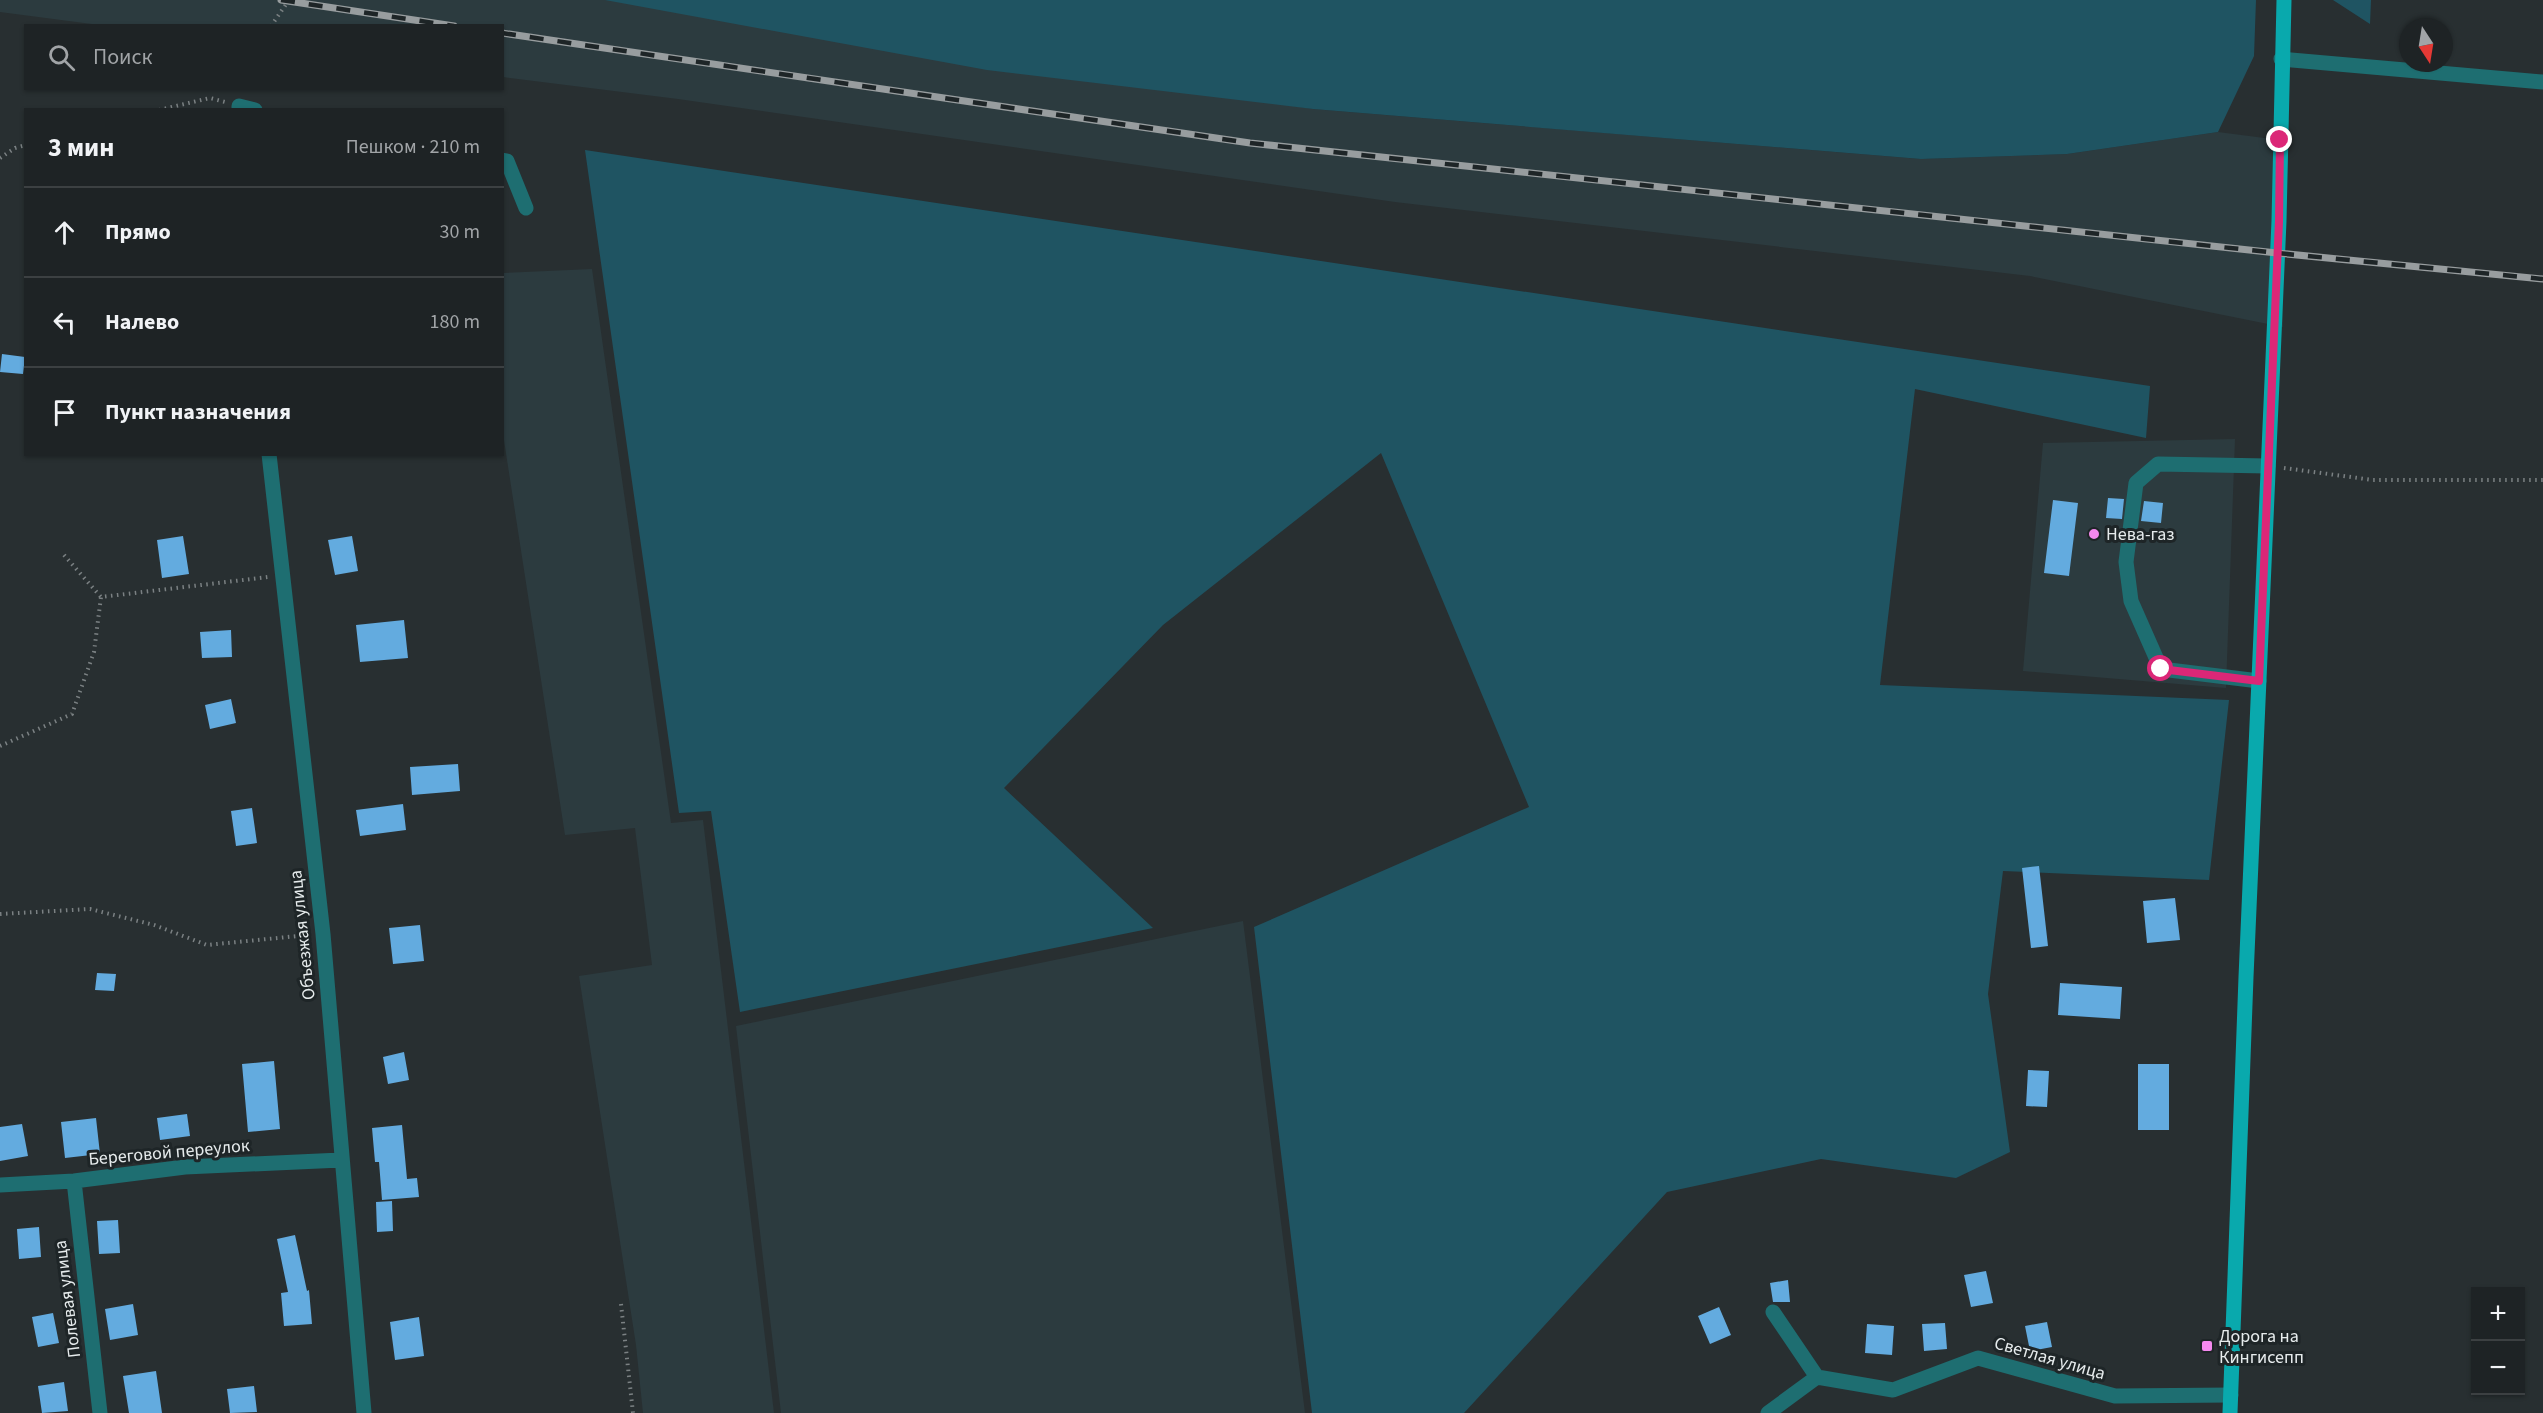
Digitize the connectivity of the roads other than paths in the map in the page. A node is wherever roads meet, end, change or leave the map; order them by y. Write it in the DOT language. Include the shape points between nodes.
graph roads {
  1 [pos="2284,0"];
  2 [pos="2282,59"];
  3 [pos="2543,82"];
  4 [pos="504,160"];
  5 [pos="526,208"];
  6 [pos="269,456"];
  7 [pos="2268,466"];
  8 [pos="2259,681"];
  9 [pos="341,1160"];
  10 [pos="74,1180"];
  11 [pos="0,1185"];
  12 [pos="1773,1312"];
  13 [pos="1817,1377"];
  14 [pos="2231,1395"];
  15 [pos="100,1413"];
  16 [pos="364,1413"];
  17 [pos="1768,1413"];
  18 [pos="2231,1413"];
  1 -- 2 [label="main road"];
  2 -- 3 [label="street"];
  2 -- 7 [label="main road"];
  4 -- 5 [label="street"];
  6 -- 9 [label="street, Объезжая улица" via="323,934"];
  7 -- 8 [label="main road"];
  7 -- 8 [label="street" via="2158,464 2136,483 2126,562 2131,601 2161,669"];
  8 -- 14 [label="main road"];
  9 -- 10 [label="street, Береговой переулок" via="185,1167"];
  9 -- 16 [label="street, Объезжая улица"];
  10 -- 11 [label="street, Береговой переулок"];
  10 -- 15 [label="street, Полевая улица"];
  12 -- 13 [label="street"];
  13 -- 14 [label="street, Светлая улица" via="1893,1390 1978,1358 2115,1396"];
  13 -- 17 [label="street"];
  14 -- 18 [label="main road"];
}
